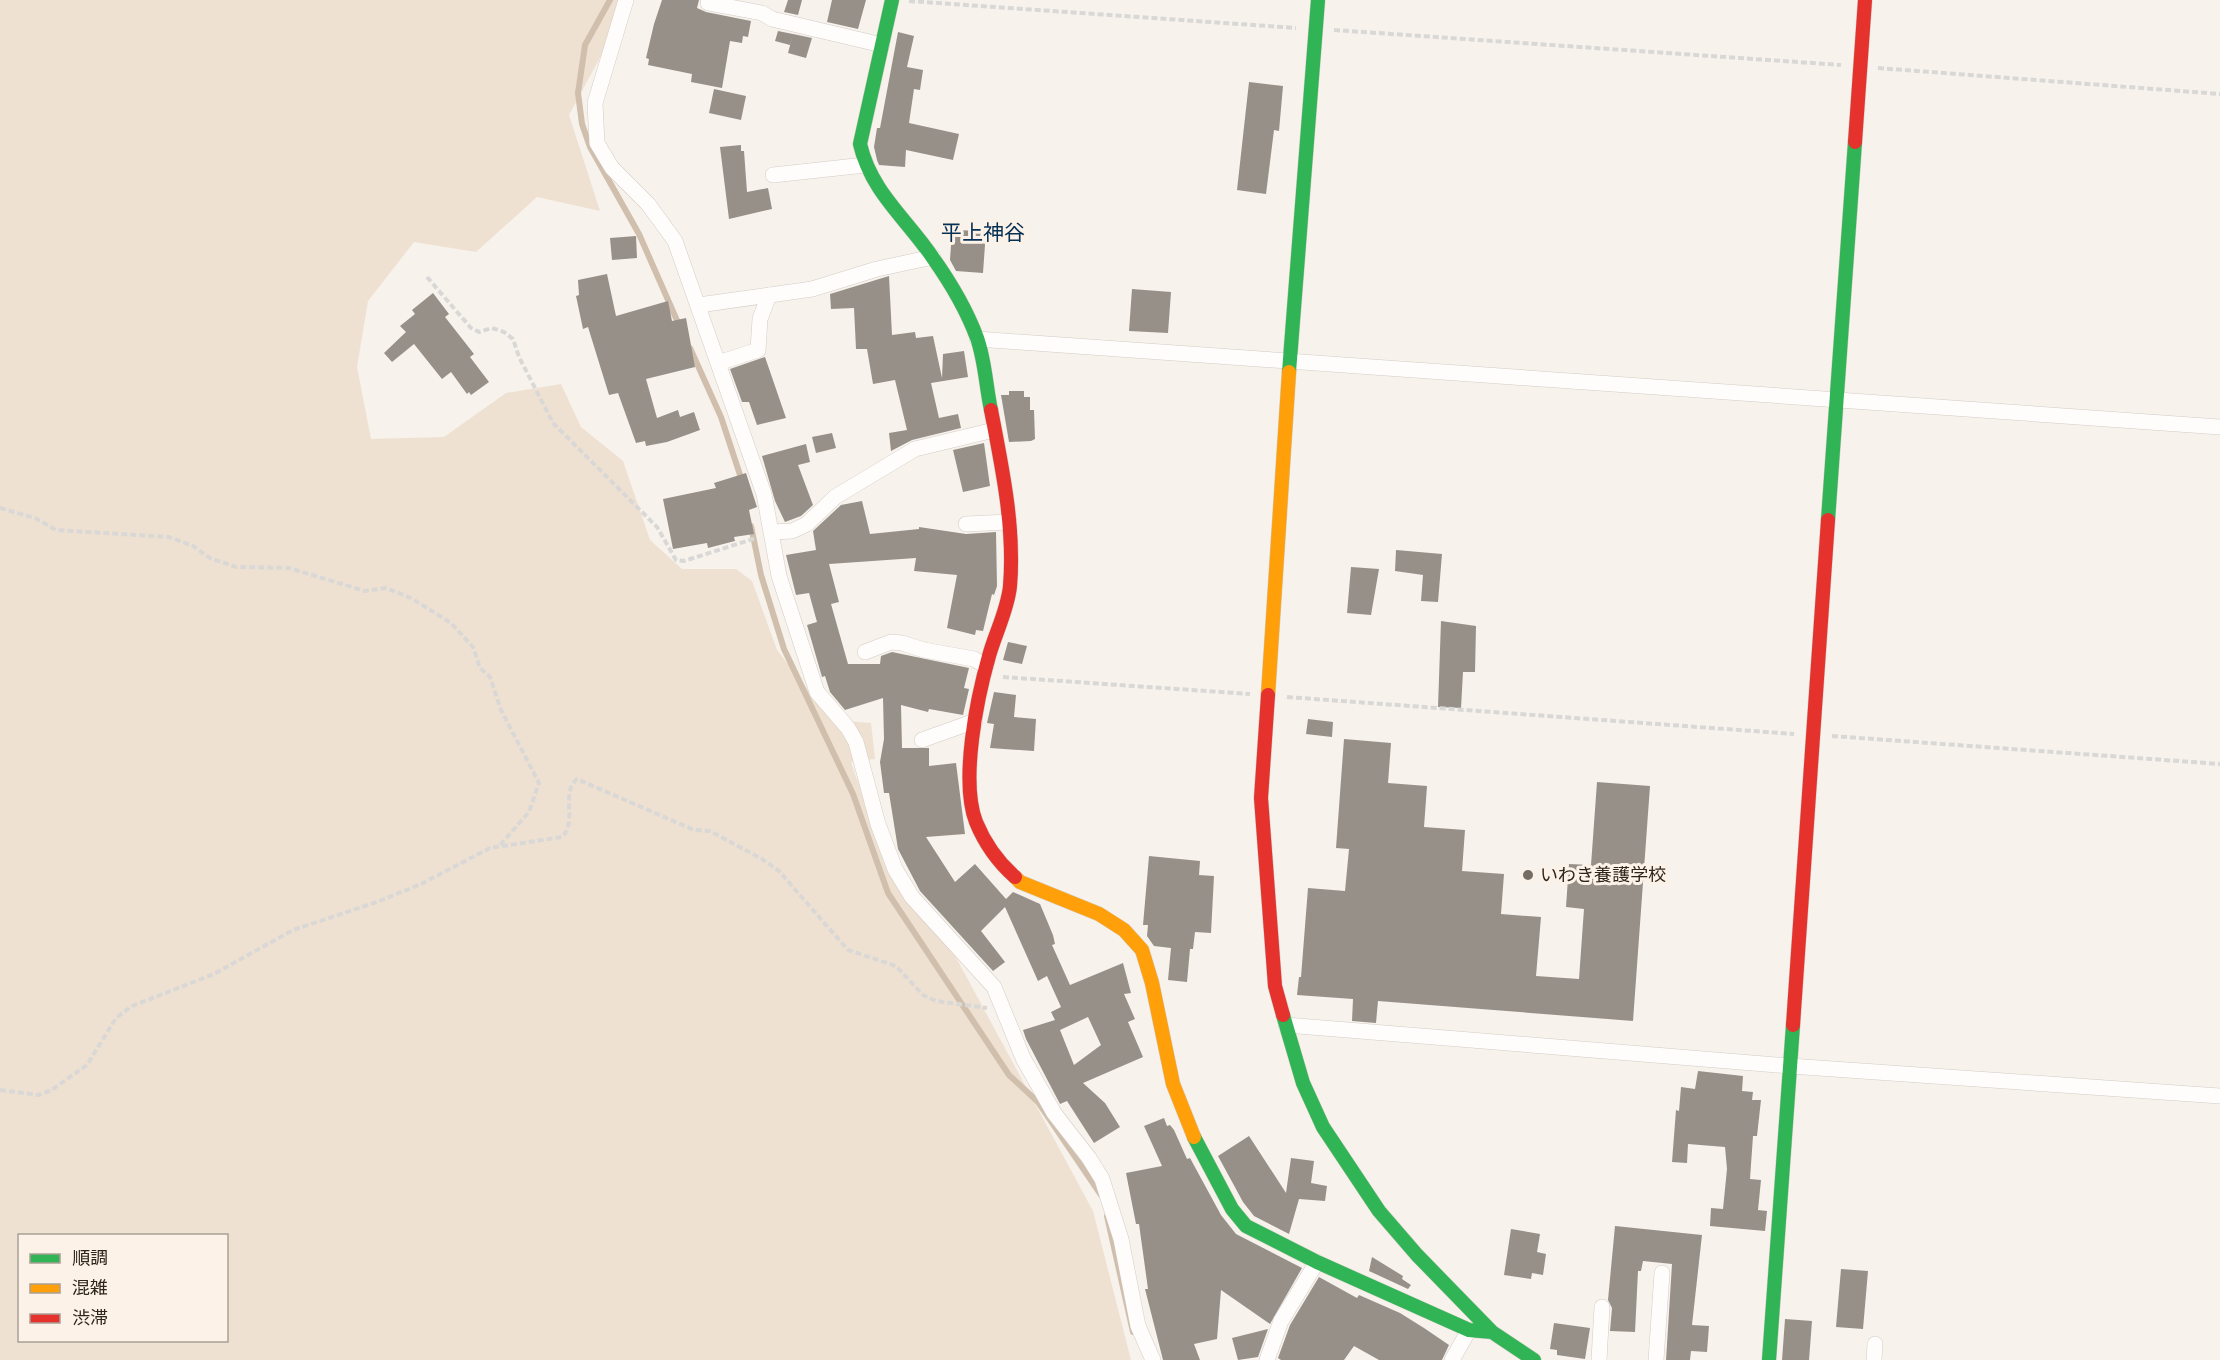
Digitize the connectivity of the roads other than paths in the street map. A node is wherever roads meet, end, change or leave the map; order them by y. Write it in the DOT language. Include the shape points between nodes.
graph roads {
  1 [pos="626,0"];
  2 [pos="892,0"];
  3 [pos="1318,0"];
  4 [pos="1865,0"];
  5 [pos="708,3"];
  6 [pos="882,45"];
  7 [pos="865,165"];
  8 [pos="773,175"];
  9 [pos="933,257"];
  10 [pos="769,295"];
  11 [pos="699,305"];
  12 [pos="977,339"];
  13 [pos="1292,361"];
  14 [pos="718,363"];
  15 [pos="1837,399"];
  16 [pos="2220,427"];
  17 [pos="994,430"];
  18 [pos="1009,522"];
  19 [pos="966,524"];
  20 [pos="772,532"];
  21 [pos="865,652"];
  22 [pos="986,670"];
  23 [pos="975,721"];
  24 [pos="922,740"];
  25 [pos="1286,1025"];
  26 [pos="1790,1066"];
  27 [pos="2220,1096"];
  28 [pos="1317,1262"];
  29 [pos="1662,1273"];
  30 [pos="1602,1307"];
  31 [pos="1469,1330"];
  32 [pos="1492,1332"];
  33 [pos="1875,1344"];
  34 [pos="1531,1359"];
  35 [pos="1153,1360"];
  36 [pos="1267,1360"];
  37 [pos="1452,1360"];
  38 [pos="1599,1360"];
  39 [pos="1656,1360"];
  40 [pos="1769,1360"];
  41 [pos="1874,1360"];
  1 -- 11 [label="street" via="595,104 597,143 612,168 648,204 675,242"];
  2 -- 6 [label="street"];
  3 -- 13 [label="street"];
  4 -- 15 [label="street"];
  5 -- 6 [label="street"];
  6 -- 7 [label="street" via="860,144"];
  7 -- 8 [label="street"];
  7 -- 9 [label="street" via="884,198"];
  9 -- 10 [label="street" via="812,289"];
  9 -- 12 [label="street"];
  10 -- 11 [label="street"];
  10 -- 14 [label="street" via="760,319 758,350"];
  11 -- 14 [label="street"];
  12 -- 13 [label="street"];
  12 -- 17 [label="street"];
  13 -- 15 [label="street"];
  13 -- 25 [label="street" via="1261,798 1275,986"];
  14 -- 20 [label="street" via="764,494"];
  15 -- 16 [label="street"];
  15 -- 26 [label="street"];
  17 -- 18 [label="street"];
  17 -- 20 [label="street" via="915,449 835,497 807,524 792,531"];
  18 -- 19 [label="street"];
  18 -- 22 [label="street" via="1011,588"];
  20 -- 35 [label="street" via="779,576 817,692 856,742 891,860 912,897 994,987 1023,1058 1054,1113 1102,1179 1121,1239 1138,1326"];
  21 -- 22 [label="street" via="891,642 902,643 974,659"];
  22 -- 23 [label="street"];
  23 -- 24 [label="street"];
  23 -- 28 [label="street" via="971,787 975,820 986,843 1020,882 1099,914 1125,930 1142,950 1173,1084 1196,1143 1232,1209 1246,1226"];
  25 -- 26 [label="street"];
  25 -- 32 [label="street" via="1303,1083 1323,1127 1379,1211"];
  26 -- 27 [label="street"];
  26 -- 40 [label="street"];
  28 -- 31 [label="street"];
  28 -- 36 [label="street" via="1281,1321"];
  29 -- 39 [label="street"];
  30 -- 38 [label="street"];
  31 -- 32 [label="street"];
  31 -- 37 [label="street"];
  32 -- 34 [label="street"];
  33 -- 41 [label="street"];
}
